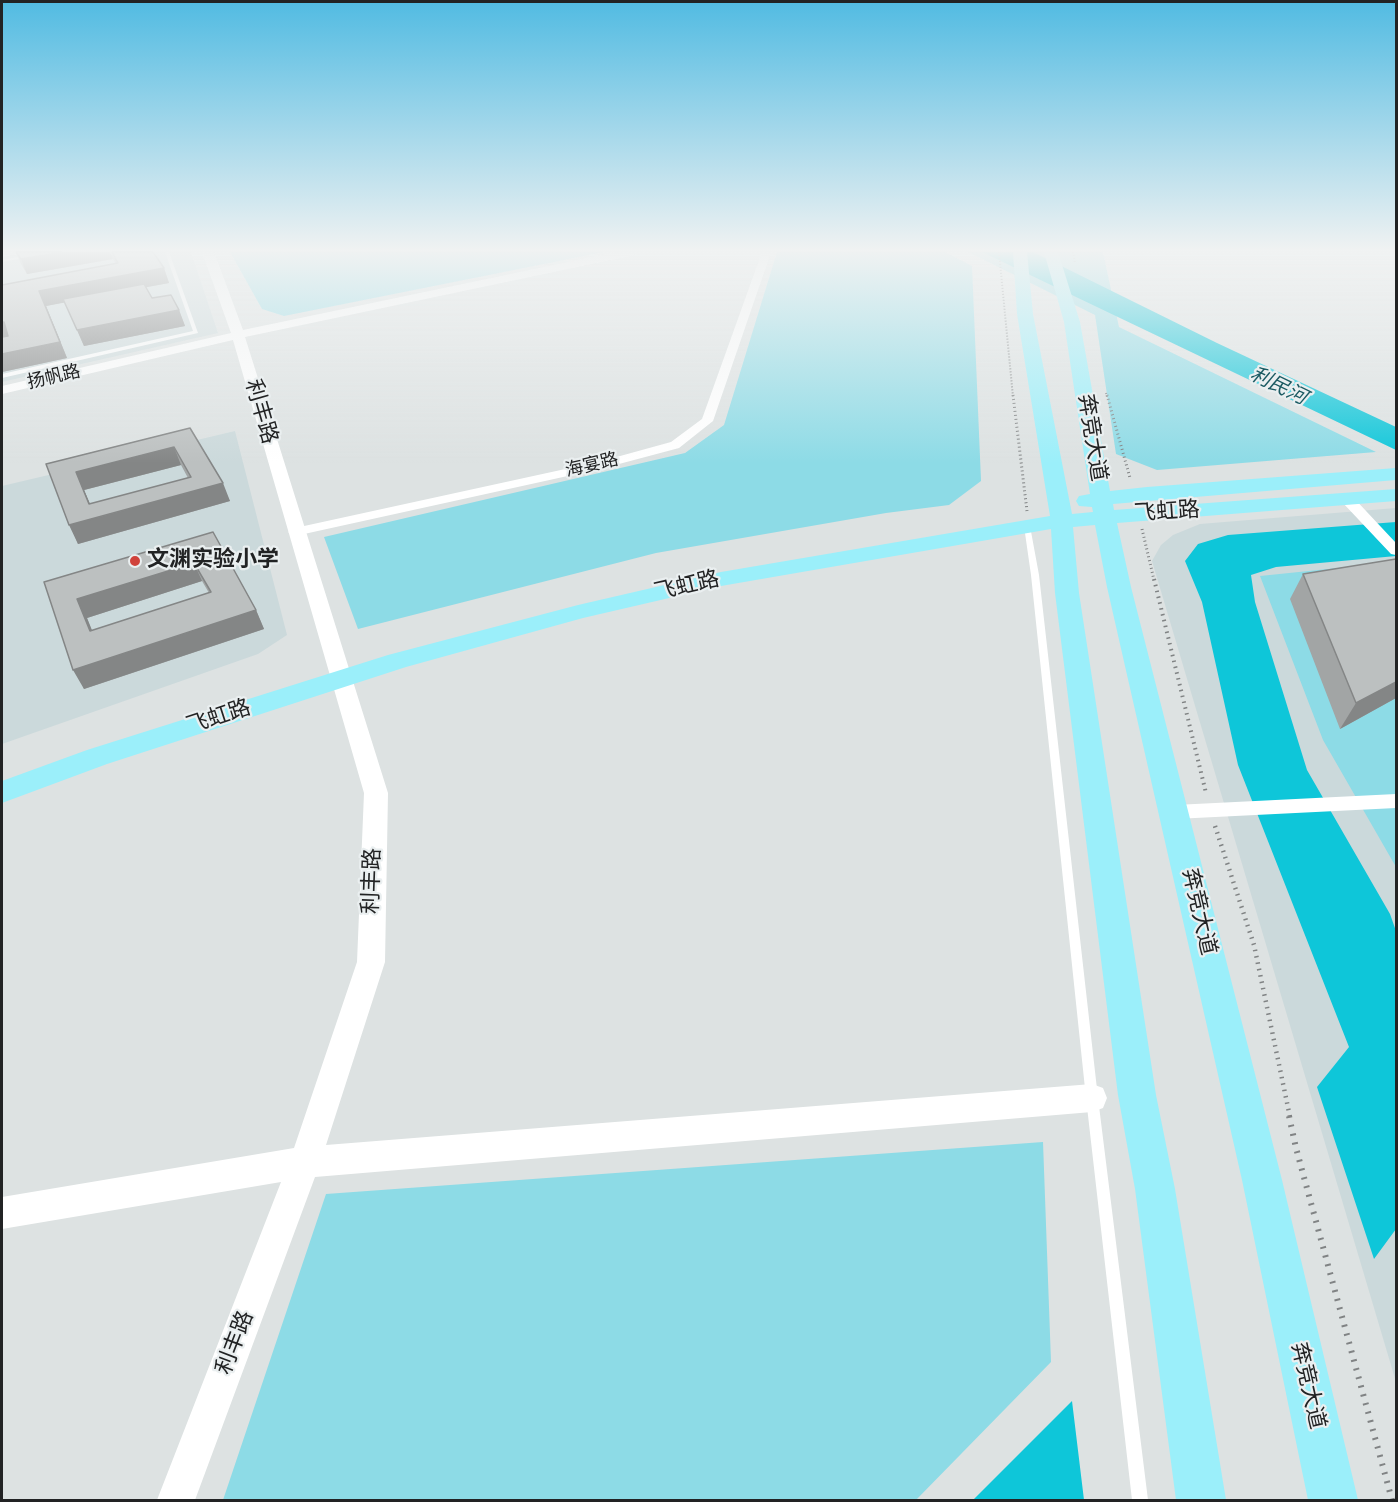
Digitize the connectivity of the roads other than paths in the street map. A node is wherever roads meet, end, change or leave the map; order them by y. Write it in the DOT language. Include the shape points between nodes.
graph roads {
  1 [pos="192,322"];
  2 [pos="233,322"];
  3 [pos="300,322"];
  4 [pos="742,322"];
  5 [pos="1026,322"];
  6 [pos="1072,322"];
  7 [pos="238,335"];
  8 [pos="2,376"];
  9 [pos="2,390"];
  10 [pos="1396,474"];
  11 [pos="1396,495"];
  12 [pos="1347,499"];
  13 [pos="1136,505"];
  14 [pos="1103,508"];
  15 [pos="1060,513"];
  16 [pos="1027,518"];
  17 [pos="295,532"];
  18 [pos="1396,551"];
  19 [pos="338,670"];
  20 [pos="2,774"];
  21 [pos="2,792"];
  22 [pos="1396,801"];
  23 [pos="1175,812"];
  24 [pos="1092,1098"];
  25 [pos="305,1162"];
  26 [pos="2,1213"];
  27 [pos="176,1500"];
  28 [pos="1140,1500"];
  29 [pos="1200,1500"];
  30 [pos="1333,1500"];
  1 -- 8 [label="lane" via="196,332"];
  2 -- 7 [label="street, 利丰路"];
  3 -- 7 [label="street, 扬帆路"];
  4 -- 17 [label="street, 海宴路" via="707,422 675,445"];
  5 -- 15 [label="main road, 奔竞大道"];
  6 -- 14 [label="main road, 奔竞大道"];
  7 -- 9 [label="street, 扬帆路"];
  7 -- 17 [label="street, 利丰路"];
  10 -- 13 [label="main road, 飞虹路"];
  11 -- 12 [label="main road, 飞虹路"];
  12 -- 13 [label="main road, 飞虹路"];
  12 -- 18 [label="street"];
  13 -- 14 [label="main road, 飞虹路"];
  14 -- 15 [label="main road, 飞虹路"];
  14 -- 23 [label="main road, 奔竞大道"];
  15 -- 16 [label="main road, 飞虹路"];
  15 -- 29 [label="main road, 奔竞大道" via="1067,593 1137,1095 1157,1201"];
  16 -- 19 [label="main road, 飞虹路" via="721,579 578,612 397,661"];
  16 -- 24 [label="lane"];
  17 -- 19 [label="street, 利丰路"];
  19 -- 20 [label="main road, 飞虹路"];
  19 -- 21 [label="main road, 飞虹路"];
  19 -- 25 [label="street, 利丰路" via="376,793 371,962"];
  22 -- 23 [label="street"];
  23 -- 30 [label="main road, 奔竞大道"];
  24 -- 25 [label="street"];
  24 -- 28 [label="lane"];
  25 -- 26 [label="street"];
  25 -- 27 [label="street, 利丰路"];
}
